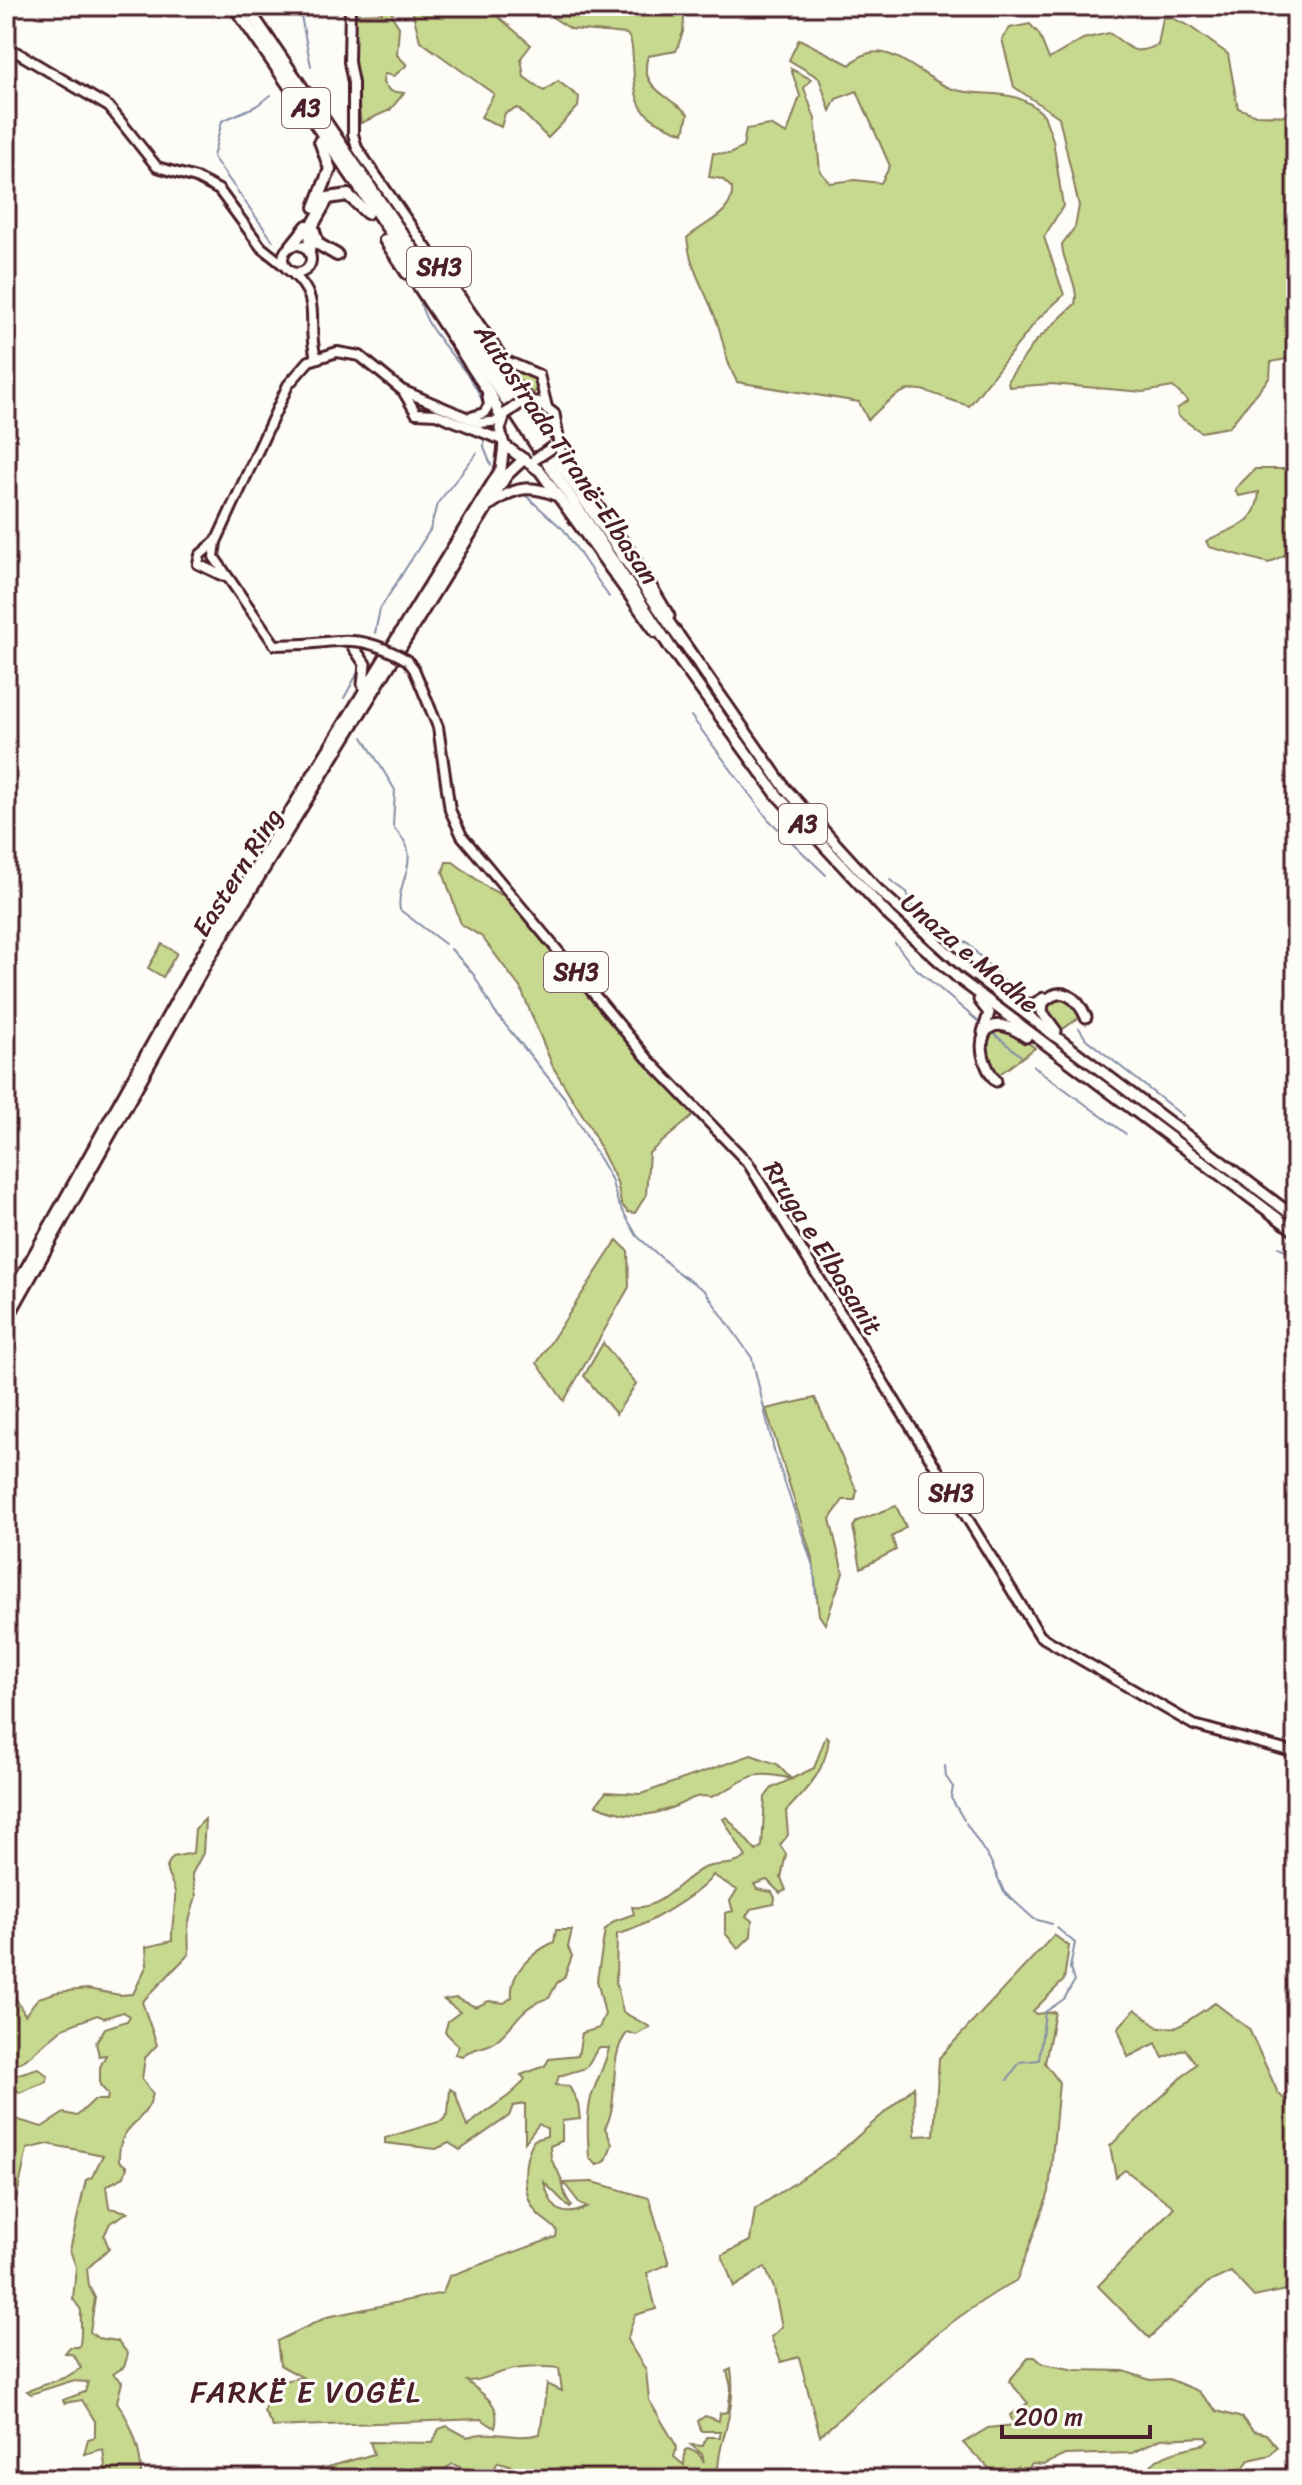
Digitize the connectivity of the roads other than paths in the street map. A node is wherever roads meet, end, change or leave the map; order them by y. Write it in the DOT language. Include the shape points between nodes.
graph roads {
  1 [pos="234,6"];
  2 [pos="246,6"];
  3 [pos="350,6"];
  4 [pos="6,46"];
  5 [pos="294,90"];
  6 [pos="377,200"];
  7 [pos="375,213"];
  8 [pos="313,223"];
  9 [pos="291,247"];
  10 [pos="264,249"];
  11 [pos="309,251"];
  12 [pos="337,255"];
  13 [pos="310,266"];
  14 [pos="288,270"];
  15 [pos="418,289"];
  16 [pos="309,296"];
  17 [pos="316,357"];
  18 [pos="483,385"];
  19 [pos="541,388"];
  20 [pos="415,400"];
  21 [pos="527,401"];
  22 [pos="430,402"];
  23 [pos="547,407"];
  24 [pos="426,414"];
  25 [pos="467,418"];
  26 [pos="503,418"];
  27 [pos="503,443"];
  28 [pos="555,443"];
  29 [pos="528,459"];
  30 [pos="560,498"];
  31 [pos="488,506"];
  32 [pos="216,542"];
  33 [pos="204,552"];
  34 [pos="214,558"];
  35 [pos="207,569"];
  36 [pos="227,577"];
  37 [pos="682,642"];
  38 [pos="352,645"];
  39 [pos="672,650"];
  40 [pos="329,747"];
  41 [pos="965,968"];
  42 [pos="958,978"];
  43 [pos="1115,1083"];
  44 [pos="1107,1091"];
  45 [pos="1296,1218"];
  46 [pos="1296,1232"];
  47 [pos="6,1304"];
  48 [pos="6,1321"];
  49 [pos="1296,1753"];
  1 -- 5 [label="highway, Autostrada Tiranë-Elbasan / A3"];
  2 -- 6 [label="highway, Autostrada Tiranë-Elbasan / A3"];
  3 -- 19 [label="main road, SH3" via="357,148 504,360 535,371"];
  4 -- 10 [label="main road" via="109,107 157,167 219,190"];
  5 -- 7 [label="highway, Autostrada Tiranë-Elbasan / A3"];
  5 -- 9 [label="highway" via="300,110 327,152 330,169 303,233"];
  6 -- 21 [label="highway" via="429,262"];
  6 -- 37 [label="highway, Autostrada Tiranë-Elbasan / A3"];
  7 -- 15 [label="highway"];
  7 -- 39 [label="highway, Autostrada Tiranë-Elbasan / A3"];
  8 -- 11 [label="highway"];
  8 -- 12 [label="highway" via="318,244"];
  8 -- 15 [label="highway" via="328,198 343,194 356,199"];
  9 -- 10 [label="main road"];
  9 -- 11 [label="main road" via="301,245"];
  9 -- 14 [label="main road" via="284,255"];
  10 -- 14 [label="main road"];
  11 -- 13 [label="main road"];
  13 -- 14 [label="main road" via="304,272"];
  13 -- 16 [label="main road"];
  14 -- 16 [label="main road"];
  15 -- 18 [label="highway"];
  16 -- 17 [label="main road"];
  17 -- 20 [label="main road" via="357,354"];
  17 -- 32 [label="main road" via="288,385"];
  18 -- 25 [label="main road" via="487,410"];
  18 -- 26 [label="highway"];
  19 -- 21 [label="main road"];
  19 -- 23 [label="main road, SH3"];
  20 -- 22 [label="main road"];
  20 -- 24 [label="main road" via="416,413"];
  21 -- 23 [label="highway"];
  21 -- 26 [label="highway, bridge"];
  22 -- 24 [label="main road"];
  22 -- 25 [label="main road"];
  23 -- 28 [label="highway" via="557,420"];
  24 -- 27 [label="main road" via="443,416"];
  25 -- 26 [label="main road" via="484,425"];
  26 -- 27 [label="highway"];
  27 -- 29 [label="highway"];
  27 -- 40 [label="highway, Eastern Ring" via="501,469"];
  28 -- 29 [label="highway, bridge"];
  28 -- 37 [label="highway, Unaza e Madhe" via="633,556"];
  29 -- 30 [label="highway, Unaza e Madhe"];
  29 -- 31 [label="highway, Eastern Ring" via="510,470"];
  30 -- 31 [label="highway" via="527,487 509,491"];
  30 -- 39 [label="highway, Unaza e Madhe"];
  31 -- 48 [label="highway, Eastern Ring" via="208,960"];
  32 -- 33 [label="main road"];
  32 -- 34 [label="main road"];
  33 -- 34 [label="main road"];
  33 -- 35 [label="main road" via="198,561"];
  34 -- 35 [label="main road"];
  34 -- 36 [label="main road, SH3"];
  35 -- 36 [label="main road"];
  36 -- 49 [label="main road, Rruga e Elbasanit / SH3, bridge" via="275,645 363,640 409,662 438,727 448,802 462,836 648,1059 748,1163 1037,1632 1194,1725"];
  37 -- 41 [label="highway, Unaza e Madhe / A3" via="785,788 875,887"];
  38 -- 40 [label="highway" via="361,654 366,673"];
  39 -- 42 [label="highway, Unaza e Madhe / A3" via="777,795 862,889"];
  40 -- 47 [label="highway, Eastern Ring" via="203,953"];
  41 -- 43 [label="highway, Unaza e Madhe / A3"];
  41 -- 43 [label="highway" via="1021,1003 1036,1004 1052,992 1064,990 1075,995 1089,1015 1077,1001 1053,994 1042,1006 1050,1026 1104,1068"];
  42 -- 44 [label="highway, Unaza e Madhe / A3"];
  42 -- 44 [label="highway" via="989,1013 980,1044 982,1062 994,1083 982,1042 990,1027 1004,1024"];
  43 -- 45 [label="highway, Unaza e Madhe / A3"];
  44 -- 46 [label="highway, Unaza e Madhe / A3"];
}
